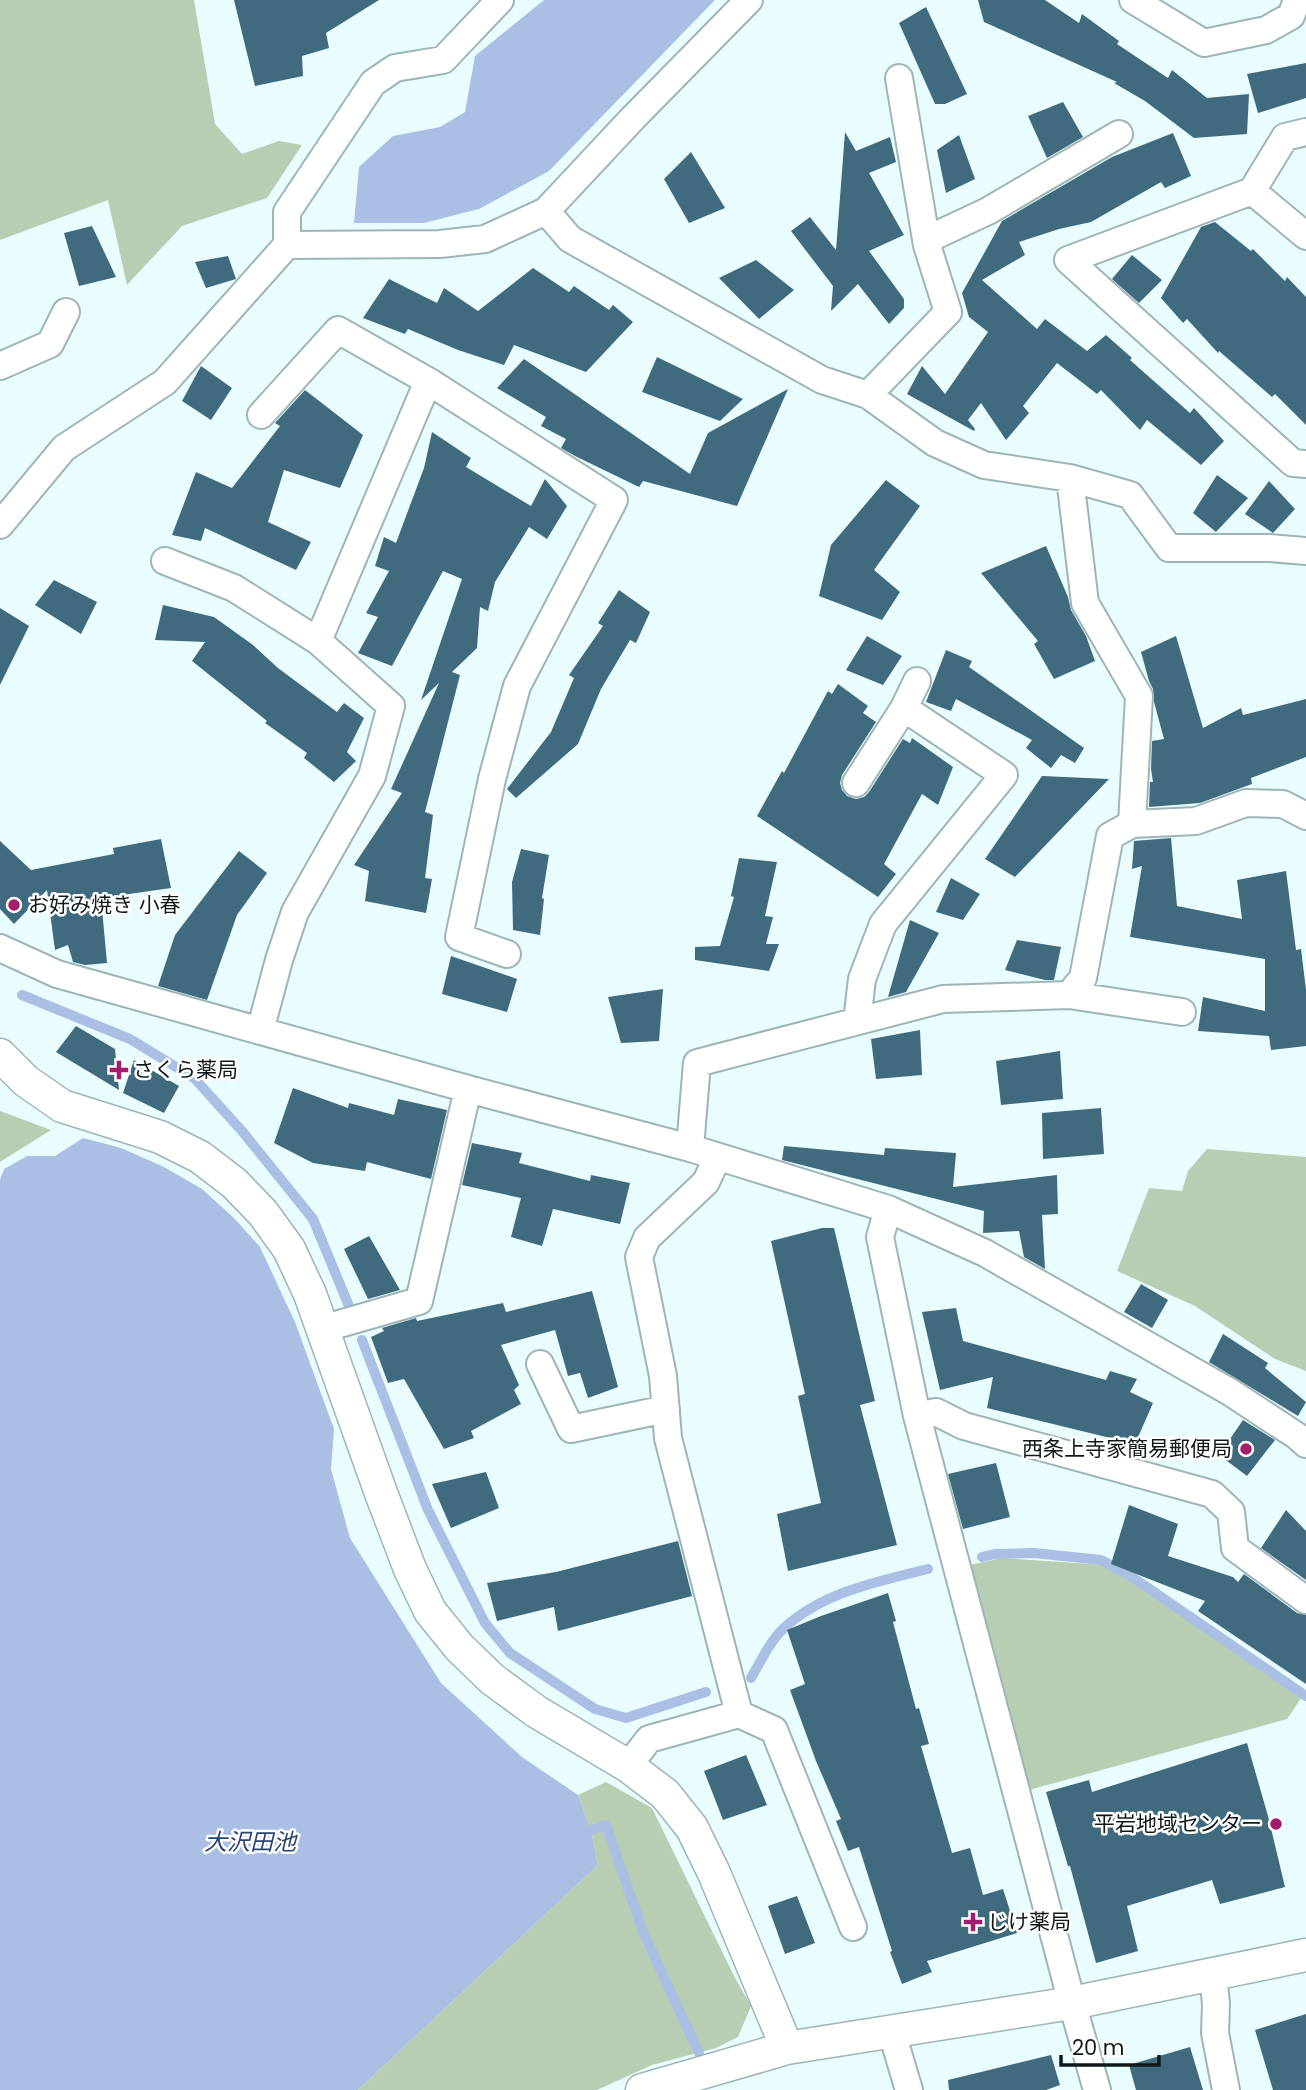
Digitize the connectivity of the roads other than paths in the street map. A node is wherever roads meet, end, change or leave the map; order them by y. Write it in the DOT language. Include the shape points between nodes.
graph roads {
  1 [pos="500,0"];
  2 [pos="749,0"];
  3 [pos="1133,0"];
  4 [pos="1298,12"];
  5 [pos="899,78"];
  6 [pos="1306,132"];
  7 [pos="1119,134"];
  8 [pos="1252,191"];
  9 [pos="546,211"];
  10 [pos="1306,236"];
  11 [pos="926,240"];
  12 [pos="287,245"];
  13 [pos="66,312"];
  14 [pos="0,366"];
  15 [pos="428,381"];
  16 [pos="868,395"];
  17 [pos="261,415"];
  18 [pos="1306,464"];
  19 [pos="1070,478"];
  20 [pos="0,525"];
  21 [pos="1306,551"];
  22 [pos="165,561"];
  23 [pos="318,641"];
  24 [pos="917,681"];
  25 [pos="904,708"];
  26 [pos="856,783"];
  27 [pos="1306,790"];
  28 [pos="1295,810"];
  29 [pos="1132,824"];
  30 [pos="0,948"];
  31 [pos="506,954"];
  32 [pos="1069,995"];
  33 [pos="1182,1012"];
  34 [pos="857,1021"];
  35 [pos="260,1031"];
  36 [pos="0,1055"];
  37 [pos="468,1089"];
  38 [pos="690,1148"];
  39 [pos="717,1158"];
  40 [pos="888,1209"];
  41 [pos="323,1329"];
  42 [pos="540,1364"];
  43 [pos="666,1409"];
  44 [pos="917,1416"];
  45 [pos="1306,1444"];
  46 [pos="1306,1600"];
  47 [pos="740,1714"];
  48 [pos="628,1766"];
  49 [pos="853,1927"];
  50 [pos="1306,1955"];
  51 [pos="1213,1974"];
  52 [pos="1072,2003"];
  53 [pos="892,2033"];
  54 [pos="787,2048"];
  55 [pos="642,2090"];
  56 [pos="909,2090"];
  57 [pos="1097,2090"];
  58 [pos="1226,2090"];
  1 -- 12 [label="street" via="443,60 395,68 373,83 287,212"];
  2 -- 9 [label="street"];
  3 -- 4 [label="street" via="1204,43 1266,30"];
  5 -- 11 [label="street"];
  6 -- 8 [label="street" via="1285,136"];
  7 -- 11 [label="street" via="988,211"];
  8 -- 10 [label="street"];
  8 -- 18 [label="street" via="1068,260 1293,463"];
  9 -- 12 [label="street" via="485,239 440,244"];
  9 -- 16 [label="street" via="570,239 822,380"];
  11 -- 16 [label="street" via="948,312"];
  12 -- 20 [label="street" via="165,382 64,449"];
  13 -- 14 [label="street" via="50,344"];
  15 -- 17 [label="street" via="338,330"];
  15 -- 23 [label="street"];
  15 -- 31 [label="street" via="614,500 517,686 492,779 459,937"];
  16 -- 19 [label="street" via="935,443 984,465"];
  19 -- 21 [label="street" via="1130,495 1169,548"];
  19 -- 29 [label="street" via="1085,603 1139,696"];
  22 -- 23 [label="street" via="234,588"];
  23 -- 35 [label="street" via="390,706 372,776 295,912"];
  24 -- 25 [label="street"];
  25 -- 26 [label="street"];
  25 -- 34 [label="street" via="1004,775 883,924 862,979"];
  27 -- 28 [label="street"];
  28 -- 29 [label="street" via="1246,803 1196,821"];
  29 -- 32 [label="street" via="1110,836 1083,978"];
  30 -- 35 [label="street" via="57,974"];
  32 -- 33 [label="street"];
  32 -- 34 [label="street" via="943,999"];
  34 -- 38 [label="street" via="697,1063"];
  35 -- 37 [label="street"];
  36 -- 41 [label="street" via="26,1082 62,1106 160,1137 200,1157 234,1183 289,1249"];
  37 -- 38 [label="street"];
  37 -- 41 [label="street" via="419,1301"];
  38 -- 39 [label="street"];
  39 -- 40 [label="street"];
  39 -- 43 [label="street" via="706,1182 647,1238 639,1257"];
  40 -- 44 [label="street" via="880,1237"];
  40 -- 45 [label="street" via="985,1253 1230,1392"];
  41 -- 48 [label="street" via="381,1493 430,1611 492,1679 537,1712"];
  42 -- 43 [label="street" via="571,1429"];
  43 -- 47 [label="street" via="671,1449"];
  44 -- 46 [label="street" via="936,1412 964,1426 1212,1494 1231,1512 1235,1548"];
  44 -- 52 [label="street"];
  47 -- 48 [label="street" via="649,1739"];
  47 -- 49 [label="street" via="774,1730"];
  48 -- 54 [label="street" via="665,1794 692,1828"];
  50 -- 51 [label="street"];
  51 -- 52 [label="street"];
  51 -- 58 [label="street" via="1215,2033"];
  52 -- 53 [label="street"];
  52 -- 57 [label="street"];
  53 -- 54 [label="street"];
  53 -- 56 [label="street"];
  54 -- 55 [label="street"];
}
